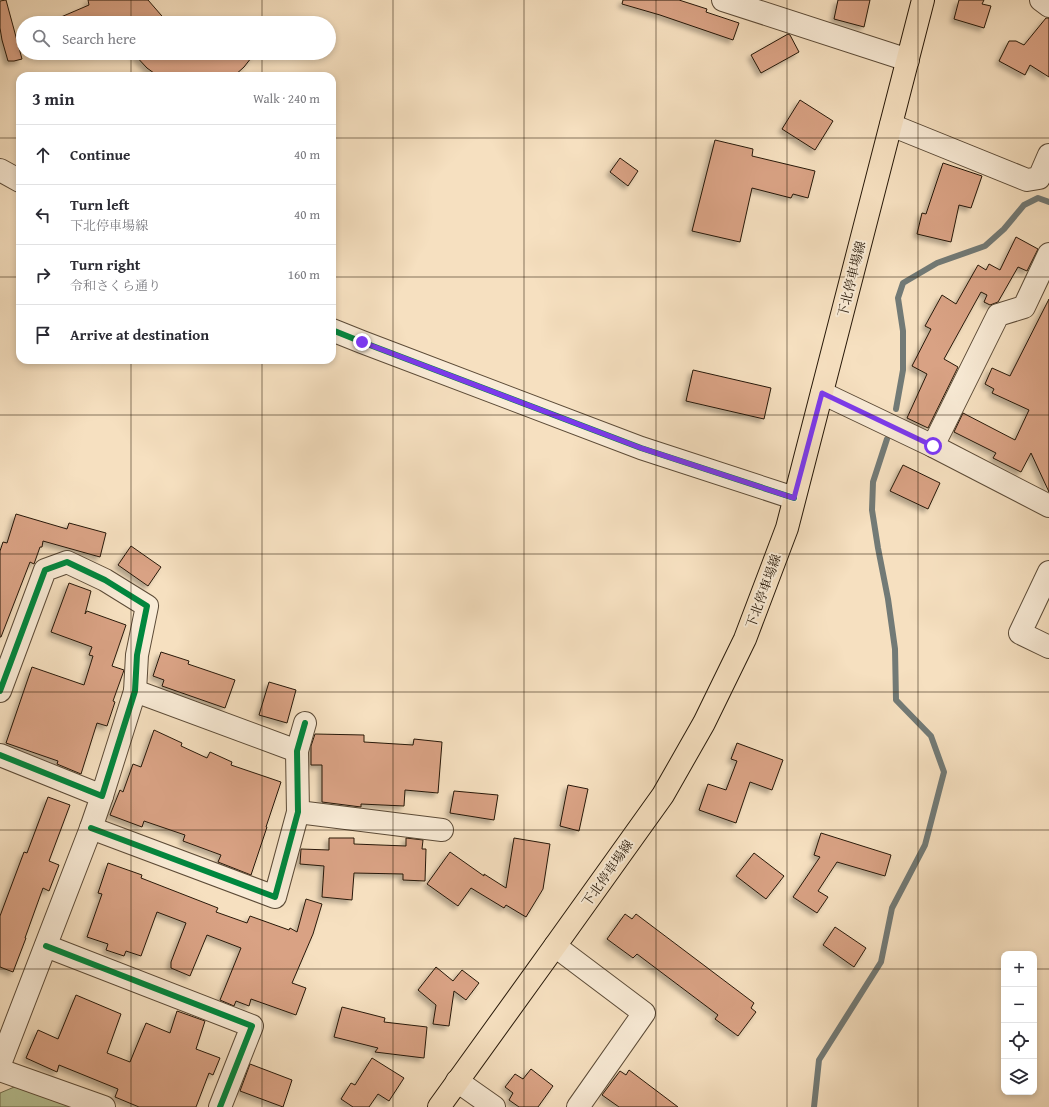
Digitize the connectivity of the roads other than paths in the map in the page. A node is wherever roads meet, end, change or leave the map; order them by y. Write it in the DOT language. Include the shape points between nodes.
graph roads {
  1 [pos="723,0"];
  2 [pos="923,0"];
  3 [pos="1042,0"];
  4 [pos="1049,6"];
  5 [pos="908,60"];
  6 [pos="891,125"];
  7 [pos="1049,155"];
  8 [pos="0,170"];
  9 [pos="16,179"];
  10 [pos="1049,254"];
  11 [pos="336,332"];
  12 [pos="822,393"];
  13 [pos="933,446"];
  14 [pos="794,498"];
  15 [pos="1049,506"];
  16 [pos="1049,572"];
  17 [pos="1049,647"];
  18 [pos="135,691"];
  19 [pos="0,692"];
  20 [pos="305,723"];
  21 [pos="297,751"];
  22 [pos="0,755"];
  23 [pos="102,796"];
  24 [pos="298,812"];
  25 [pos="91,828"];
  26 [pos="442,830"];
  27 [pos="46,946"];
  28 [pos="555,946"];
  29 [pos="0,1064"];
  30 [pos="0,1070"];
  31 [pos="457,1081"];
  32 [pos="104,1107"];
  33 [pos="220,1107"];
  34 [pos="439,1107"];
  35 [pos="494,1107"];
  36 [pos="578,1107"];
  1 -- 5 [label="street"];
  2 -- 5 [label="main road, 下北停車場線"];
  3 -- 4 [label="street"];
  5 -- 6 [label="main road, 下北停車場線"];
  6 -- 7 [label="street" via="1027,180 1039,178"];
  6 -- 12 [label="main road, 下北停車場線"];
  8 -- 9 [label="street"];
  10 -- 13 [label="street" via="1024,308 998,315"];
  11 -- 14 [label="street" via="641,448"];
  12 -- 13 [label="street"];
  12 -- 14 [label="main road, 下北停車場線"];
  13 -- 15 [label="street"];
  14 -- 28 [label="main road, 下北停車場線" via="786,528 745,640 704,723 663,795"];
  16 -- 17 [label="street" via="1020,633"];
  18 -- 19 [label="street" via="137,655 148,606 105,580 67,562 45,570"];
  18 -- 21 [label="street"];
  18 -- 23 [label="street"];
  20 -- 21 [label="street"];
  21 -- 24 [label="street"];
  22 -- 23 [label="street"];
  23 -- 25 [label="street"];
  24 -- 25 [label="street" via="275,897"];
  24 -- 26 [label="street"];
  25 -- 27 [label="street"];
  27 -- 29 [label="street"];
  27 -- 33 [label="street" via="252,1026"];
  28 -- 31 [label="main road, 下北停車場線"];
  28 -- 36 [label="street" via="644,1013"];
  30 -- 32 [label="street"];
  31 -- 34 [label="main road, 下北停車場線"];
  31 -- 35 [label="street"];
}
